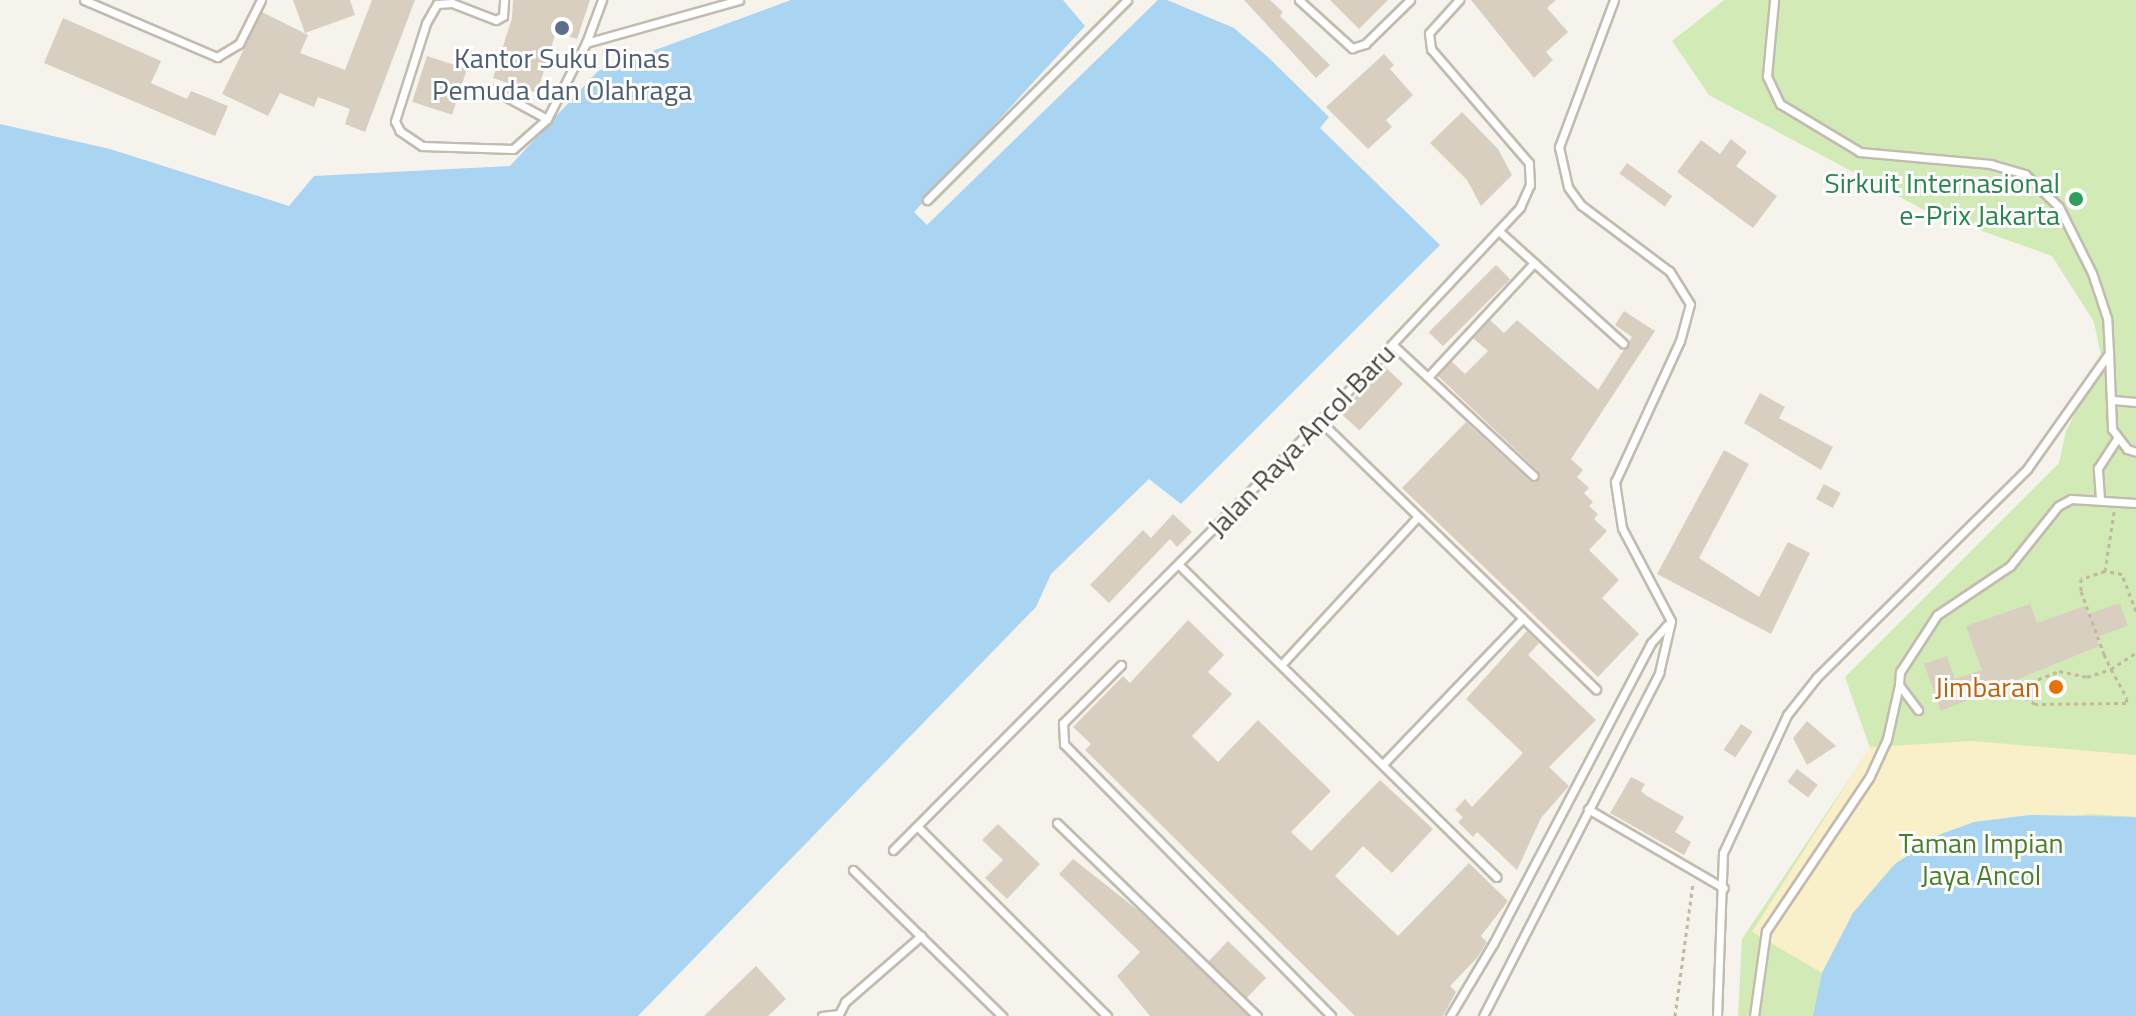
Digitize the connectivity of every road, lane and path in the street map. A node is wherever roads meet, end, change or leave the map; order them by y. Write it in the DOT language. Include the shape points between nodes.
graph roads {
  1 [pos="84,0"];
  2 [pos="261,0"];
  3 [pos="504,0"];
  4 [pos="602,0"];
  5 [pos="737,0"];
  6 [pos="1127,0"];
  7 [pos="1299,0"];
  8 [pos="1410,0"];
  9 [pos="1459,0"];
  10 [pos="1614,0"];
  11 [pos="1774,0"];
  12 [pos="586,43"];
  13 [pos="490,88"];
  14 [pos="547,119"];
  15 [pos="927,200"];
  16 [pos="1500,232"];
  17 [pos="1534,263"];
  18 [pos="1623,343"];
  19 [pos="1393,345"];
  20 [pos="2109,353"];
  21 [pos="1428,377"];
  22 [pos="2113,400"];
  23 [pos="2136,402"];
  24 [pos="1320,421"];
  25 [pos="2117,439"];
  26 [pos="2136,452"];
  27 [pos="1534,476"];
  28 [pos="2100,499"];
  29 [pos="2116,502"];
  30 [pos="2136,503"];
  31 [pos="1416,519"];
  32 [pos="1179,565"];
  33 [pos="2105,571"];
  34 [pos="2136,611"];
  35 [pos="1523,618"];
  36 [pos="1671,621"];
  37 [pos="2136,653"];
  38 [pos="1282,664"];
  39 [pos="1121,665"];
  40 [pos="2111,669"];
  41 [pos="1899,685"];
  42 [pos="1596,689"];
  43 [pos="1918,710"];
  44 [pos="1383,764"];
  45 [pos="1588,809"];
  46 [pos="1057,823"];
  47 [pos="919,828"];
  48 [pos="893,850"];
  49 [pos="853,870"];
  50 [pos="1694,871"];
  51 [pos="1497,877"];
  52 [pos="1724,888"];
  53 [pos="921,936"];
  54 [pos="838,1015"];
  55 [pos="822,1016"];
  56 [pos="1002,1016"];
  57 [pos="1107,1016"];
  58 [pos="1257,1016"];
  59 [pos="1331,1016"];
  60 [pos="1450,1016"];
  61 [pos="1483,1016"];
  62 [pos="1675,1016"];
  63 [pos="1717,1016"];
  64 [pos="1754,1016"];
  1 -- 2 [label="lane" via="217,57 239,44"];
  3 -- 14 [label="lane" via="503,16 496,20 452,3 437,4 395,121 422,146 505,151 524,143"];
  4 -- 12 [label="lane"];
  5 -- 12 [label="lane"];
  6 -- 15 [label="lane"];
  7 -- 8 [label="lane" via="1352,48 1365,44"];
  9 -- 16 [label="lane, Jalan Raya Ancol Baru" via="1429,33 1431,49 1529,163 1526,197"];
  10 -- 36 [label="lane" via="1559,147 1568,187 1596,219 1669,271 1690,304 1680,341 1615,482 1622,528"];
  11 -- 20 [label="lane" via="1767,76 1780,104 1860,152 1991,164 2025,174 2059,207 2092,273 2107,318"];
  12 -- 14 [label="lane"];
  13 -- 14 [label="lane"];
  16 -- 17 [label="lane"];
  16 -- 19 [label="lane, Jalan Raya Ancol Baru"];
  17 -- 18 [label="lane"];
  17 -- 21 [label="lane"];
  19 -- 21 [label="lane"];
  19 -- 24 [label="lane, Jalan Raya Ancol Baru"];
  20 -- 22 [label="lane"];
  20 -- 52 [label="lane" via="2027,469 1803,692 1723,853"];
  21 -- 27 [label="lane"];
  22 -- 23 [label="lane"];
  22 -- 25 [label="lane"];
  24 -- 31 [label="lane"];
  24 -- 32 [label="lane, Jalan Raya Ancol Baru"];
  25 -- 26 [label="lane"];
  25 -- 28 [label="lane" via="2098,468"];
  28 -- 29 [label="lane"];
  28 -- 41 [label="lane" via="2071,499 2058,506 2010,566 1937,615 1906,656"];
  29 -- 30 [label="lane"];
  29 -- 33 [label="path"];
  31 -- 35 [label="lane"];
  31 -- 38 [label="lane"];
  32 -- 38 [label="lane"];
  32 -- 47 [label="lane, Jalan Raya Ancol Baru"];
  33 -- 34 [label="path" via="2127,579"];
  33 -- 40 [label="path" via="2081,579 2081,591"];
  35 -- 42 [label="lane"];
  35 -- 44 [label="lane"];
  36 -- 45 [label="lane" via="1659,673"];
  36 -- 60 [label="lane" via="1651,643"];
  37 -- 40 [label="path"];
  38 -- 44 [label="lane"];
  39 -- 59 [label="lane" via="1063,723 1064,744"];
  40 -- 40 [label="path" via="2127,698 2120,705 2035,704 2019,693 2023,685 2059,671 2076,677"];
  41 -- 43 [label="lane"];
  41 -- 64 [label="lane" via="1887,739 1869,778 1766,931"];
  44 -- 51 [label="lane"];
  45 -- 50 [label="lane"];
  45 -- 61 [label="lane"];
  46 -- 58 [label="lane"];
  47 -- 48 [label="lane, Jalan Raya Ancol Baru"];
  47 -- 57 [label="lane"];
  49 -- 53 [label="lane"];
  50 -- 52 [label="lane"];
  50 -- 62 [label="path"];
  52 -- 63 [label="lane"];
  53 -- 54 [label="lane" via="845,1002"];
  53 -- 56 [label="lane"];
  54 -- 55 [label="lane"];
}
